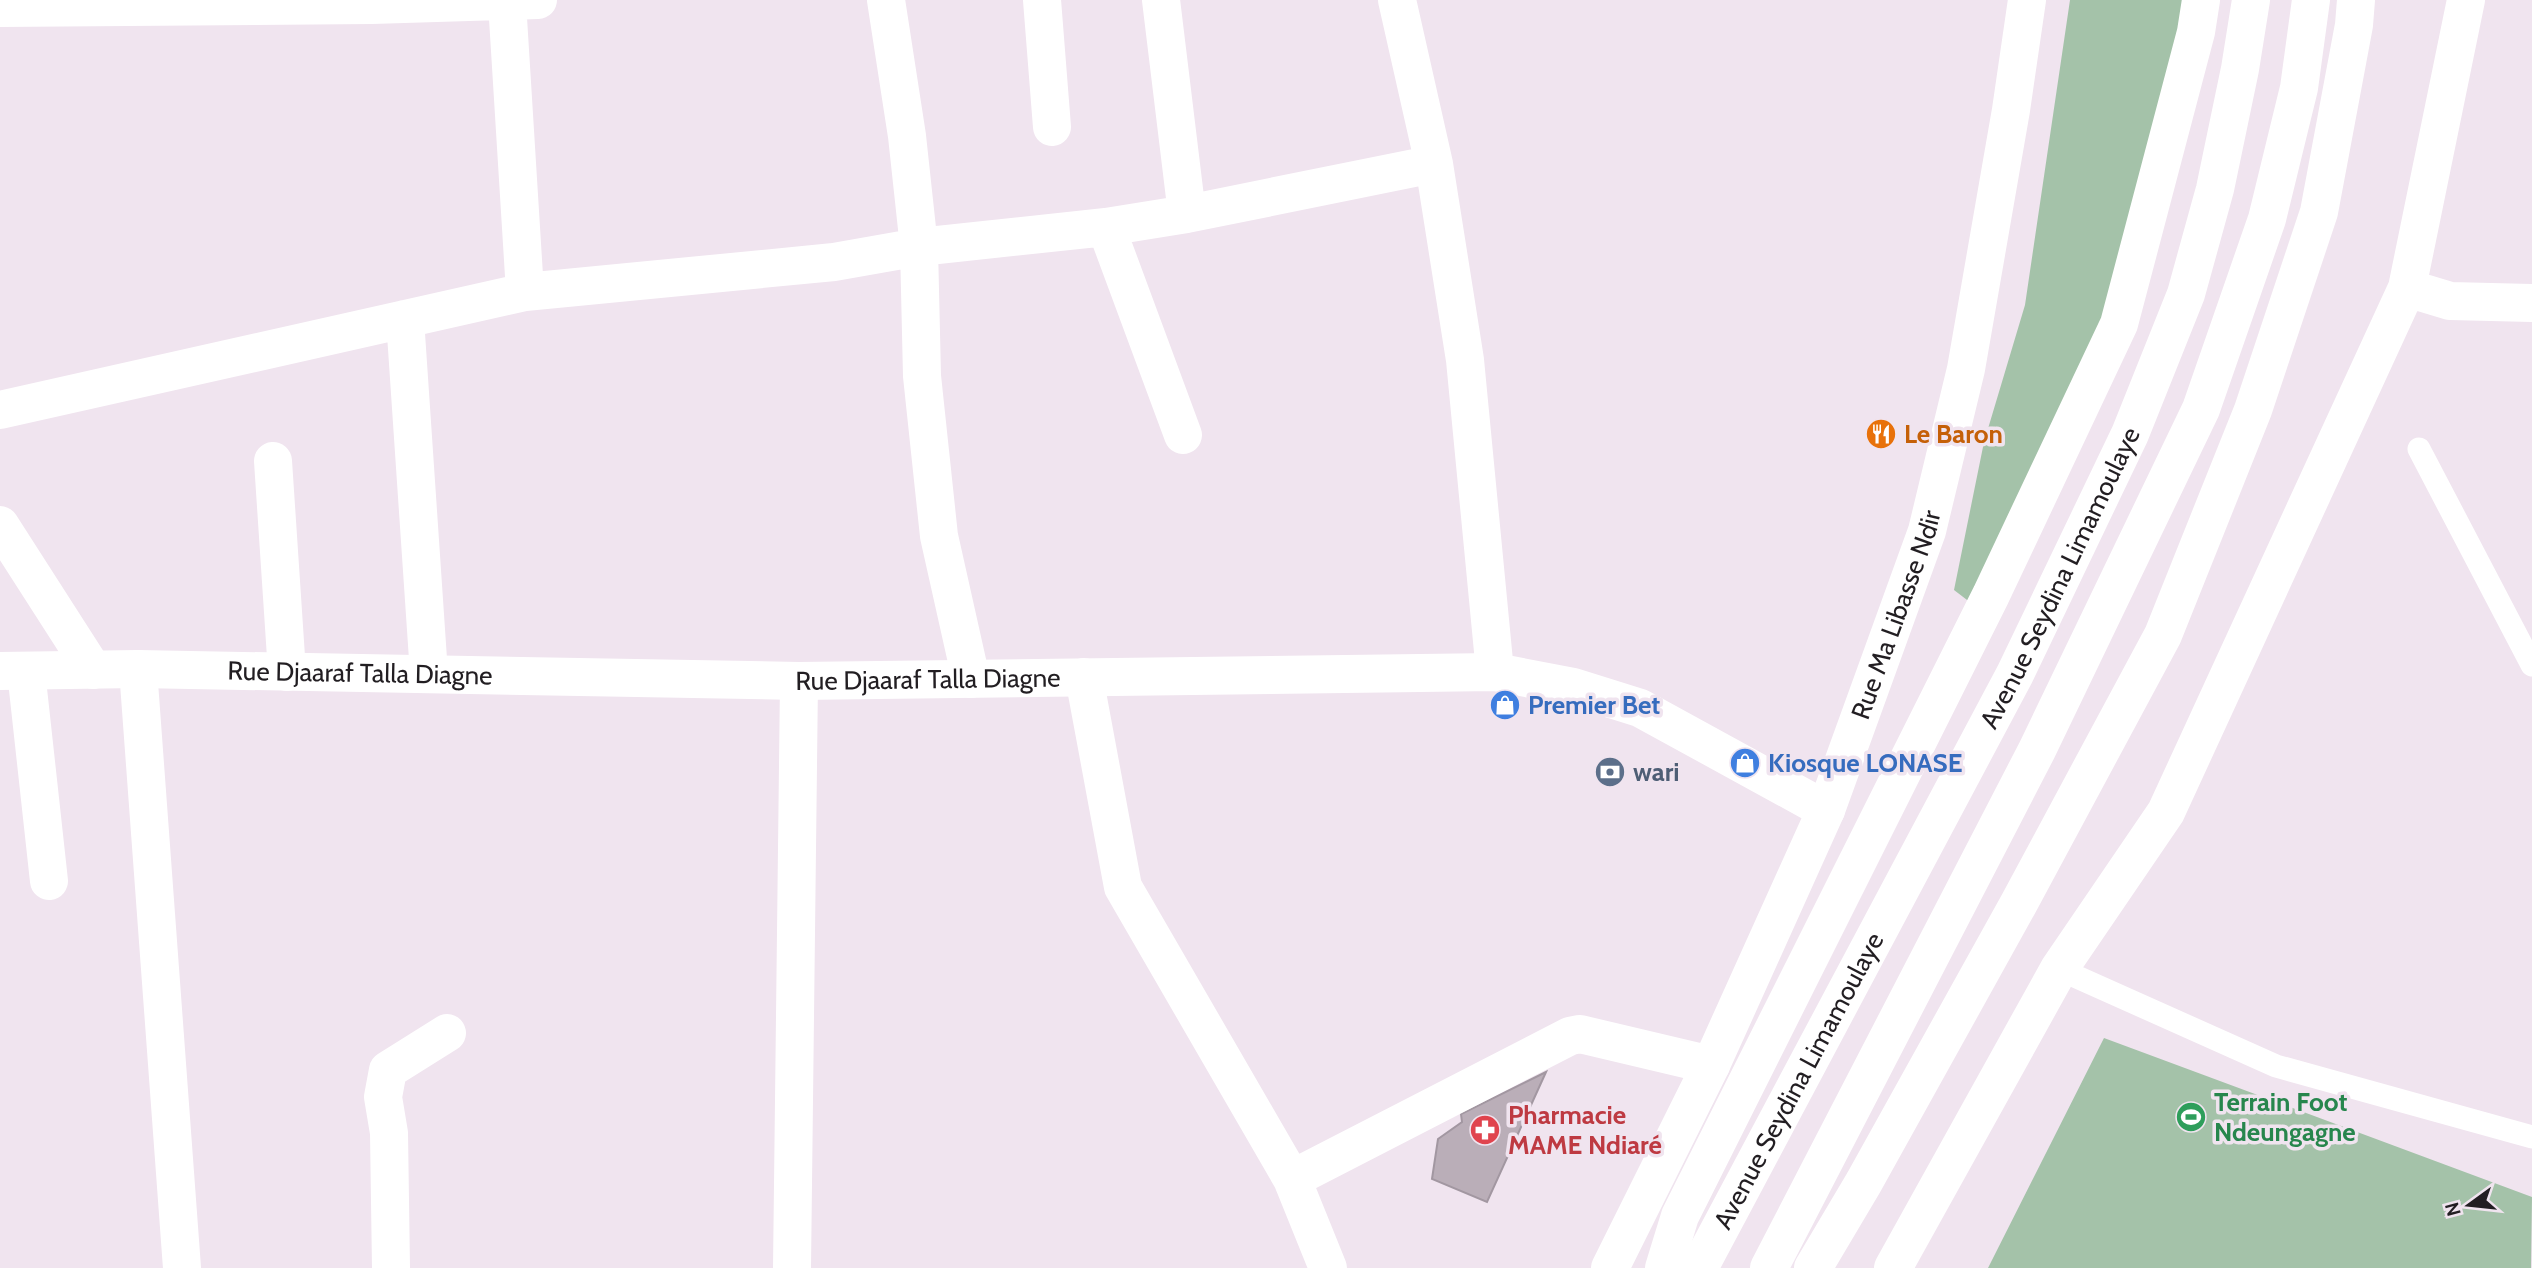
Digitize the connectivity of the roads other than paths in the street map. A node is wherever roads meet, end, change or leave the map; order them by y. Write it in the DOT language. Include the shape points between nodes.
graph roads {
  1 [pos="886,0"];
  2 [pos="1042,0"];
  3 [pos="1161,0"];
  4 [pos="1397,0"];
  5 [pos="2027,0"];
  6 [pos="2201,0"];
  7 [pos="2251,0"];
  8 [pos="2311,0"];
  9 [pos="2356,0"];
  10 [pos="2466,0"];
  11 [pos="523,1"];
  12 [pos="372,2"];
  13 [pos="0,8"];
  14 [pos="1052,127"];
  15 [pos="1434,164"];
  16 [pos="1187,214"];
  17 [pos="1106,227"];
  18 [pos="919,247"];
  19 [pos="2407,288"];
  20 [pos="525,292"];
  21 [pos="2532,303"];
  22 [pos="405,319"];
  23 [pos="0,410"];
  24 [pos="1183,435"];
  25 [pos="2419,449"];
  26 [pos="274,461"];
  27 [pos="0,526"];
  28 [pos="2532,665"];
  29 [pos="138,669"];
  30 [pos="93,670"];
  31 [pos="13,671"];
  32 [pos="287,672"];
  33 [pos="1495,672"];
  34 [pos="429,674"];
  35 [pos="1084,677"];
  36 [pos="971,679"];
  37 [pos="799,681"];
  38 [pos="1826,810"];
  39 [pos="49,881"];
  40 [pos="2059,969"];
  41 [pos="447,1033"];
  42 [pos="1711,1065"];
  43 [pos="2532,1137"];
  44 [pos="1292,1179"];
  45 [pos="182,1268"];
  46 [pos="391,1268"];
  47 [pos="792,1268"];
  48 [pos="1328,1268"];
  49 [pos="1610,1268"];
  50 [pos="1664,1268"];
  51 [pos="1699,1268"];
  52 [pos="1769,1268"];
  53 [pos="1813,1268"];
  54 [pos="1893,1268"];
  1 -- 18 [label="main road"];
  2 -- 14 [label="main road"];
  3 -- 16 [label="main road"];
  4 -- 15 [label="main road"];
  5 -- 38 [label="main road, Rue Ma Libasse Ndir" via="1966,369 1927,531"];
  6 -- 50 [label="main road" via="2119,324 1991,595 1679,1216"];
  7 -- 51 [label="main road, Avenue Seydina Limamoulaye" via="2215,189 2186,294 2130,434 2015,674"];
  8 -- 52 [label="main road, Avenue Seydina Limamoulaye" via="2299,88 2267,219 2201,409 2037,750"];
  9 -- 53 [label="main road" via="2319,212 2253,410 2163,635 2019,903"];
  10 -- 19 [label="main road"];
  11 -- 12 [label="main road"];
  11 -- 20 [label="main road"];
  12 -- 13 [label="main road"];
  15 -- 16 [label="main road"];
  15 -- 33 [label="main road" via="1465,360"];
  16 -- 17 [label="main road"];
  17 -- 18 [label="main road"];
  17 -- 24 [label="main road"];
  18 -- 20 [label="main road" via="834,262"];
  18 -- 36 [label="main road" via="922,376 939,536"];
  19 -- 21 [label="main road" via="2450,301"];
  19 -- 40 [label="main road" via="2166,812"];
  20 -- 22 [label="main road"];
  22 -- 23 [label="main road"];
  22 -- 34 [label="main road"];
  25 -- 28 [label="lane"];
  26 -- 32 [label="main road"];
  27 -- 30 [label="main road"];
  29 -- 30 [label="main road, Rue Djaaraf Talla Diagne"];
  29 -- 32 [label="main road, Rue Djaaraf Talla Diagne"];
  29 -- 45 [label="main road"];
  30 -- 31 [label="main road, Rue Djaaraf Talla Diagne"];
  31 -- 39 [label="main road"];
  32 -- 34 [label="main road, Rue Djaaraf Talla Diagne"];
  33 -- 35 [label="main road, Rue Djaaraf Talla Diagne"];
  33 -- 38 [label="main road, Rue Djaaraf Talla Diagne" via="1573,687 1640,708"];
  34 -- 37 [label="main road, Rue Djaaraf Talla Diagne"];
  35 -- 36 [label="main road, Rue Djaaraf Talla Diagne"];
  35 -- 44 [label="main road" via="1123,887"];
  36 -- 37 [label="main road, Rue Djaaraf Talla Diagne"];
  37 -- 47 [label="main road"];
  38 -- 42 [label="main road, Rue Ma Libasse Ndir"];
  40 -- 43 [label="lane" via="2276,1066"];
  40 -- 54 [label="main road"];
  41 -- 46 [label="main road" via="388,1070 383,1097 389,1133"];
  42 -- 44 [label="main road" via="1580,1034 1570,1036"];
  42 -- 49 [label="main road, Rue Ma Libasse Ndir"];
  44 -- 48 [label="main road"];
}
